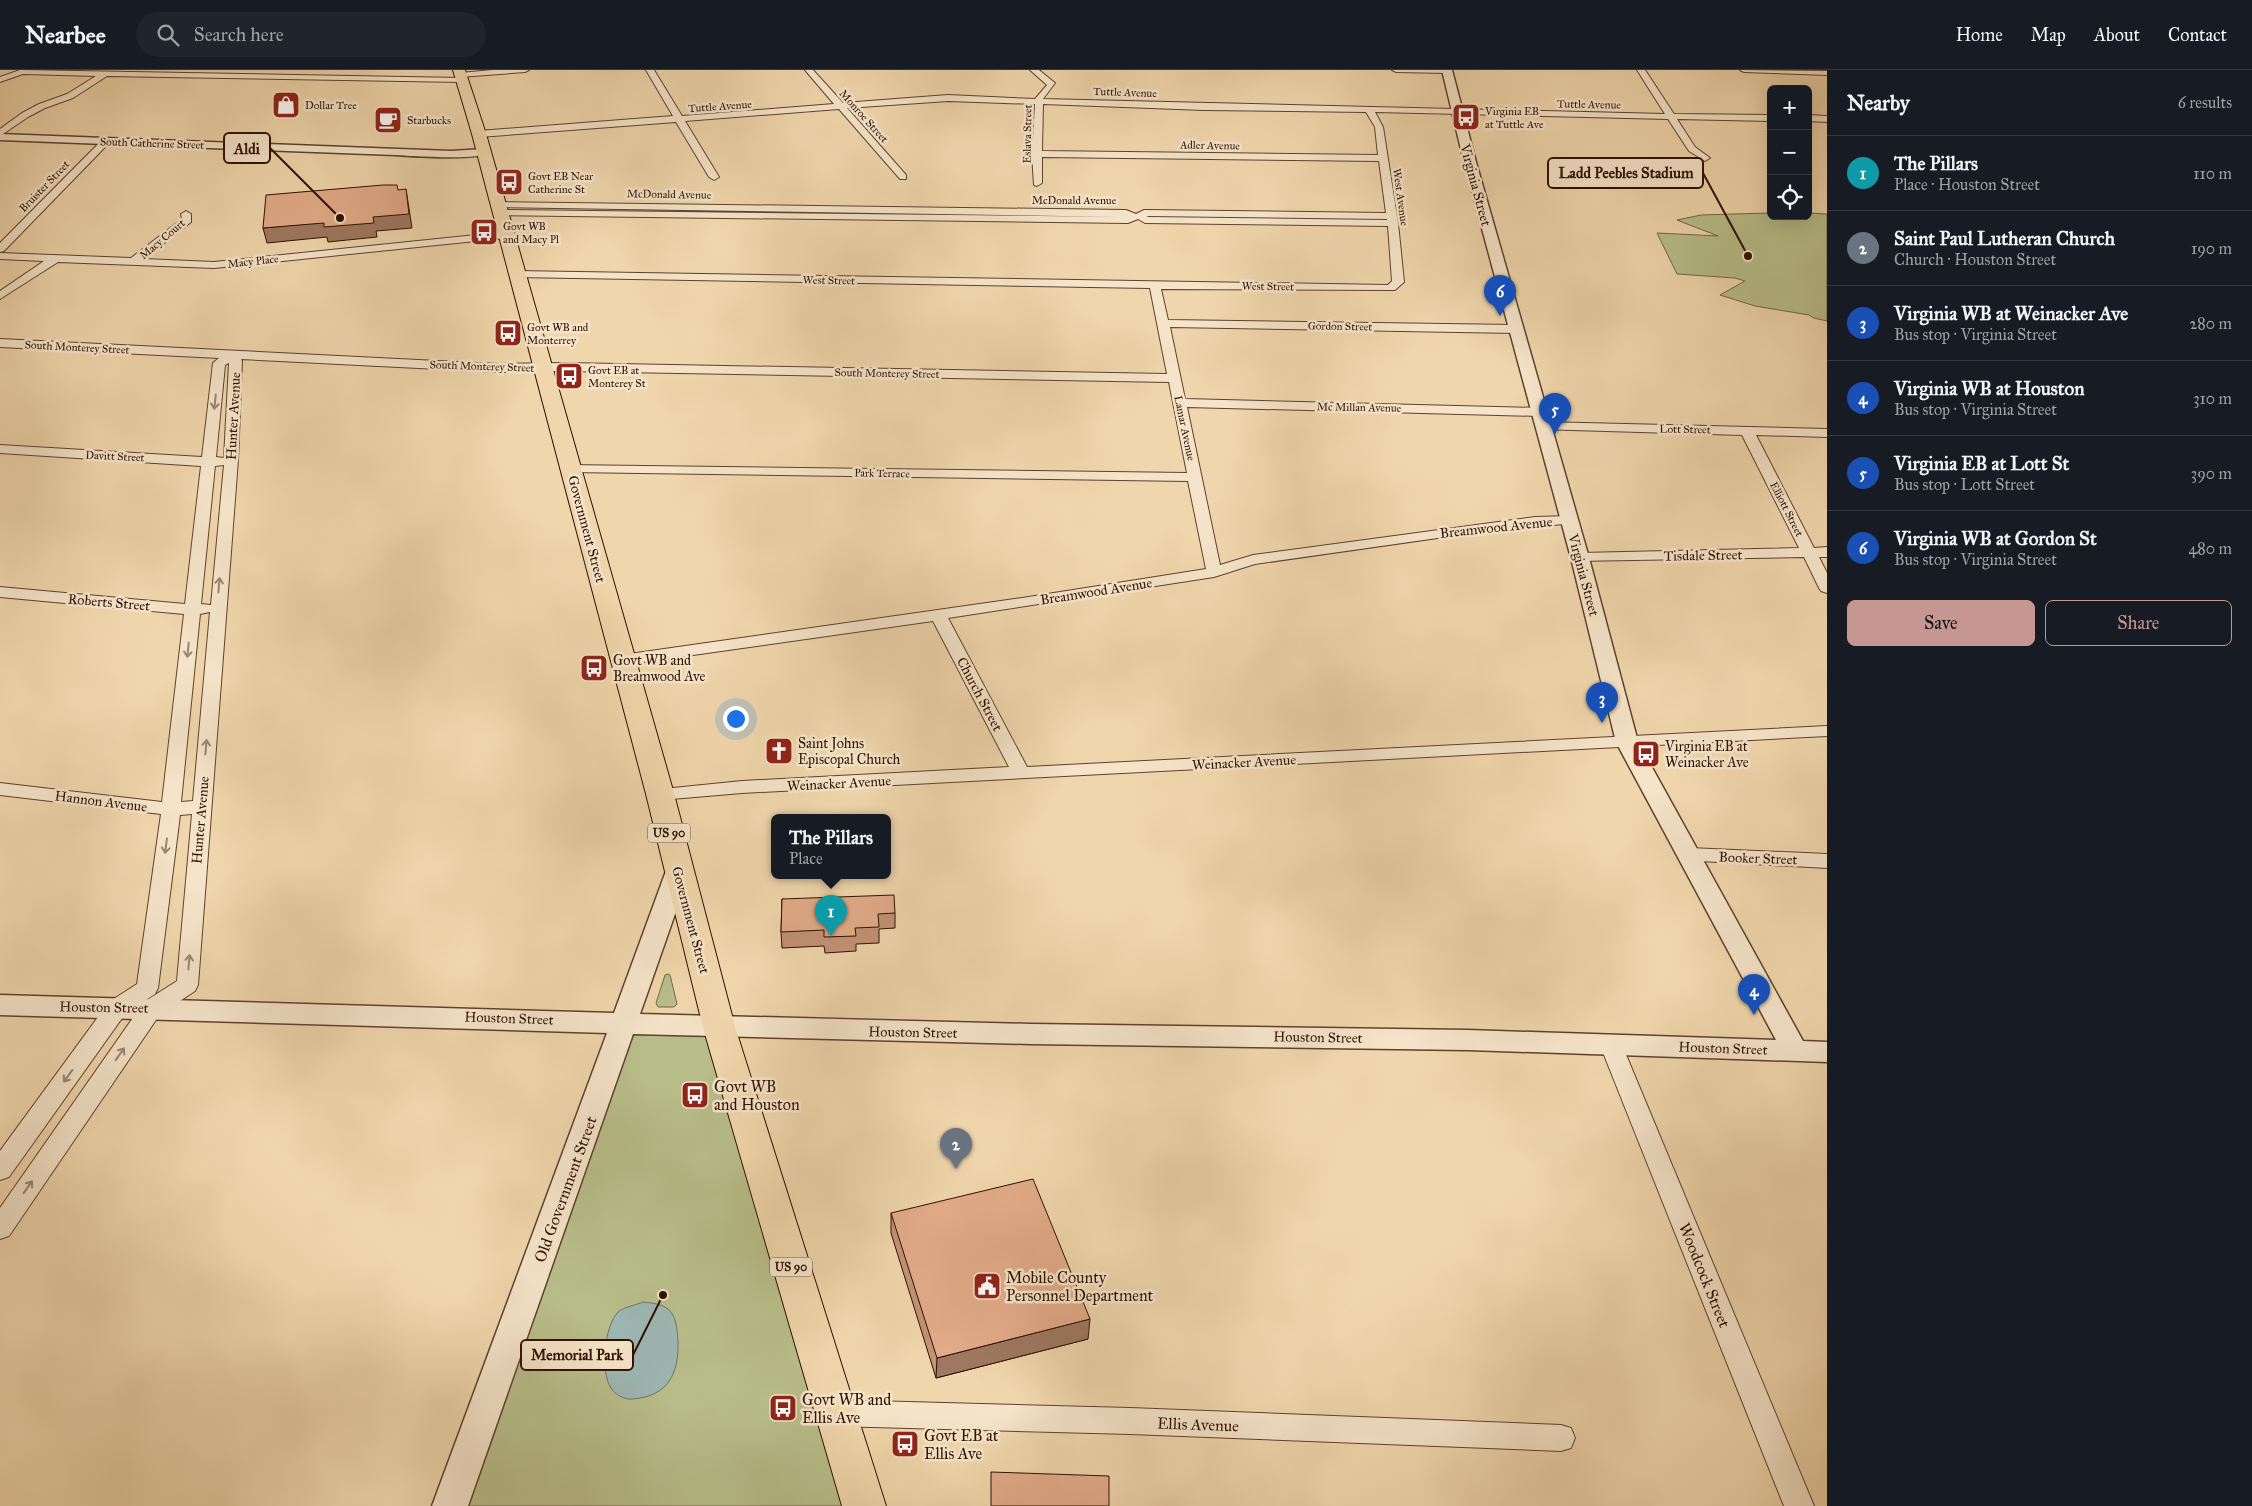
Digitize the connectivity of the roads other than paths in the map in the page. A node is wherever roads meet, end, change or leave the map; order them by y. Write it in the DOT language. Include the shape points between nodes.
graph roads {
  1 [pos="525,70"];
  2 [pos="650,70"];
  3 [pos="809,70"];
  4 [pos="1034,70"];
  5 [pos="1396,70"];
  6 [pos="1447,70"];
  7 [pos="1641,70"];
  8 [pos="1744,70"];
  9 [pos="106,73"];
  10 [pos="1827,74"];
  11 [pos="460,75"];
  12 [pos="1,80"];
  13 [pos="1038,102"];
  14 [pos="841,107"];
  15 [pos="1369,109"];
  16 [pos="1457,112"];
  17 [pos="1671,116"];
  18 [pos="1767,118"];
  19 [pos="1812,118"];
  20 [pos="1827,119"];
  21 [pos="680,120"];
  22 [pos="0,133"];
  23 [pos="0,137"];
  24 [pos="106,141"];
  25 [pos="482,143"];
  26 [pos="1037,154"];
  27 [pos="1383,158"];
  28 [pos="1705,158"];
  29 [pos="903,176"];
  30 [pos="714,177"];
  31 [pos="1037,183"];
  32 [pos="498,209"];
  33 [pos="186,214"];
  34 [pos="1392,220"];
  35 [pos="505,235"];
  36 [pos="0,249"];
  37 [pos="0,256"];
  38 [pos="55,259"];
  39 [pos="133,262"];
  40 [pos="516,274"];
  41 [pos="1147,285"];
  42 [pos="1392,288"];
  43 [pos="0,296"];
  44 [pos="1163,323"];
  45 [pos="1516,329"];
  46 [pos="0,343"];
  47 [pos="229,357"];
  48 [pos="542,368"];
  49 [pos="1174,378"];
  50 [pos="1180,403"];
  51 [pos="1541,419"];
  52 [pos="1747,431"];
  53 [pos="1827,433"];
  54 [pos="0,449"];
  55 [pos="231,460"];
  56 [pos="208,462"];
  57 [pos="570,468"];
  58 [pos="1195,477"];
  59 [pos="1569,520"];
  60 [pos="1809,552"];
  61 [pos="1827,552"];
  62 [pos="1580,558"];
  63 [pos="1214,572"];
  64 [pos="1827,588"];
  65 [pos="0,592"];
  66 [pos="218,607"];
  67 [pos="193,610"];
  68 [pos="938,615"];
  69 [pos="622,660"];
  70 [pos="1827,731"];
  71 [pos="1627,742"];
  72 [pos="1022,774"];
  73 [pos="0,789"];
  74 [pos="660,794"];
  75 [pos="201,807"];
  76 [pos="171,809"];
  77 [pos="1689,855"];
  78 [pos="1827,861"];
  79 [pos="678,871"];
  80 [pos="0,1005"];
  81 [pos="117,1008"];
  82 [pos="152,1008"];
  83 [pos="624,1022"];
  84 [pos="719,1027"];
  85 [pos="1611,1045"];
  86 [pos="1795,1051"];
  87 [pos="1827,1052"];
  88 [pos="0,1170"];
  89 [pos="0,1228"];
  90 [pos="835,1413"];
  91 [pos="1561,1438"];
  92 [pos="450,1506"];
  93 [pos="864,1506"];
  94 [pos="1799,1506"];
  1 -- 11 [label="street"];
  2 -- 21 [label="street"];
  3 -- 14 [label="street, Monroe Street"];
  4 -- 13 [label="street, Eslava Street" via="1051,83"];
  5 -- 6 [label="street"];
  6 -- 16 [label="street, Virginia Street"];
  7 -- 17 [label="street"];
  8 -- 10 [label="street"];
  9 -- 11 [label="street"];
  9 -- 12 [label="street" via="22,72"];
  9 -- 22 [label="street" via="70,96 42,106"];
  11 -- 25 [label="main road, Government Street / US 90"];
  13 -- 14 [label="street, Tuttle Avenue" via="948,98"];
  13 -- 15 [label="street, Tuttle Avenue"];
  13 -- 26 [label="street, Eslava Street"];
  14 -- 21 [label="street, Tuttle Avenue"];
  14 -- 29 [label="street, Monroe Street"];
  15 -- 16 [label="street, Tuttle Avenue"];
  15 -- 27 [label="street, West Avenue" via="1379,128"];
  16 -- 17 [label="street, Tuttle Avenue"];
  16 -- 45 [label="street, Virginia Street"];
  17 -- 18 [label="street, Tuttle Avenue"];
  17 -- 28 [label="street" via="1692,149"];
  19 -- 20 [label="street"];
  21 -- 25 [label="street, Tuttle Avenue"];
  21 -- 30 [label="street"];
  23 -- 24 [label="street, South Catherine Street"];
  24 -- 25 [label="street, South Catherine Street" via="451,154"];
  24 -- 36 [label="street, Bruister Street"];
  25 -- 32 [label="main road, Government Street / US 90"];
  26 -- 27 [label="street, Adler Avenue"];
  26 -- 31 [label="street, Eslava Street"];
  27 -- 34 [label="street, West Avenue"];
  32 -- 32 [label="street, McDonald Avenue" via="1128,220 1134,216 1126,213"];
  32 -- 35 [label="main road, Government Street / US 90"];
  33 -- 39 [label="street, Macy Court" via="187,220"];
  34 -- 34 [label="street" via="1144,213 1140,216 1145,220"];
  34 -- 42 [label="street, West Avenue" via="1398,282"];
  35 -- 39 [label="street, Macy Place" via="214,265"];
  35 -- 40 [label="main road, Government Street / US 90"];
  37 -- 38 [label="street, Macy Place"];
  38 -- 39 [label="street, Macy Place"];
  38 -- 43 [label="street"];
  40 -- 41 [label="street, West Street"];
  40 -- 48 [label="main road, Government Street / US 90"];
  41 -- 42 [label="street, West Street"];
  41 -- 44 [label="street, Lamar Avenue"];
  44 -- 45 [label="street, Gordon Street"];
  44 -- 49 [label="street, Lamar Avenue"];
  45 -- 51 [label="street, Virginia Street"];
  46 -- 47 [label="street, South Monterey Street"];
  47 -- 48 [label="street, South Monterey Street"];
  47 -- 55 [label="street, Hunter Avenue" via="236,361"];
  47 -- 56 [label="street, Hunter Avenue, one-way" via="219,363"];
  48 -- 49 [label="street, South Monterey Street"];
  48 -- 57 [label="main road, Government Street / US 90"];
  49 -- 50 [label="street, Lamar Avenue"];
  50 -- 51 [label="street, Mc Millan Avenue"];
  50 -- 58 [label="street, Lamar Avenue"];
  51 -- 52 [label="street, Lott Street"];
  51 -- 59 [label="street, Virginia Street"];
  52 -- 53 [label="street, Lott Street"];
  52 -- 60 [label="street, Elliott Street"];
  54 -- 56 [label="street, Davitt Street"];
  55 -- 56 [label="street, Davitt Street"];
  66 -- 55 [label="street, Hunter Avenue, one-way"];
  56 -- 67 [label="street, Hunter Avenue"];
  57 -- 58 [label="street, Park Terrace"];
  57 -- 69 [label="main road, Government Street / US 90"];
  58 -- 63 [label="street, Lamar Avenue"];
  59 -- 62 [label="street, Virginia Street"];
  59 -- 63 [label="street, Breamwood Avenue" via="1535,521 1253,560"];
  60 -- 61 [label="street, Tisdale Street"];
  60 -- 62 [label="street, Tisdale Street"];
  60 -- 64 [label="street, Elliott Street"];
  62 -- 71 [label="street, Virginia Street"];
  63 -- 68 [label="street, Breamwood Avenue"];
  65 -- 67 [label="street, Roberts Street"];
  66 -- 67 [label="street, Roberts Street"];
  75 -- 66 [label="street, Hunter Avenue, one-way"];
  67 -- 76 [label="street, Hunter Avenue, one-way"];
  68 -- 69 [label="street, Breamwood Avenue"];
  68 -- 72 [label="street, Church Street"];
  69 -- 74 [label="main road, Government Street / US 90"];
  70 -- 71 [label="street, Weinacker Avenue"];
  71 -- 72 [label="street, Weinacker Avenue"];
  71 -- 77 [label="street, Virginia Street"];
  72 -- 74 [label="street, Weinacker Avenue"];
  73 -- 76 [label="street, Hannon Avenue"];
  74 -- 79 [label="main road, Government Street / US 90"];
  75 -- 76 [label="street, Hannon Avenue"];
  82 -- 75 [label="street, Hunter Avenue, one-way" via="187,985"];
  76 -- 81 [label="street, Hunter Avenue, one-way" via="147,988"];
  77 -- 78 [label="street, Booker Street"];
  77 -- 86 [label="street, Virginia Street"];
  79 -- 83 [label="street, Old Government Street"];
  79 -- 84 [label="main road, Government Street / US 90"];
  80 -- 81 [label="street, Houston Street"];
  81 -- 82 [label="street, Houston Street"];
  81 -- 88 [label="street, Hunter Avenue, one-way"];
  82 -- 83 [label="street, Houston Street"];
  89 -- 82 [label="street, Hunter Avenue, one-way"];
  83 -- 84 [label="street, Houston Street"];
  83 -- 92 [label="street, Old Government Street"];
  84 -- 85 [label="street, Houston Street"];
  84 -- 90 [label="main road, Government Street / US 90"];
  85 -- 86 [label="street, Houston Street"];
  85 -- 94 [label="street, Woodcock Street"];
  86 -- 87 [label="street, Houston Street"];
  90 -- 91 [label="street, Ellis Avenue" via="1121,1420"];
  90 -- 93 [label="main road, Government Street / US 90"];
}
